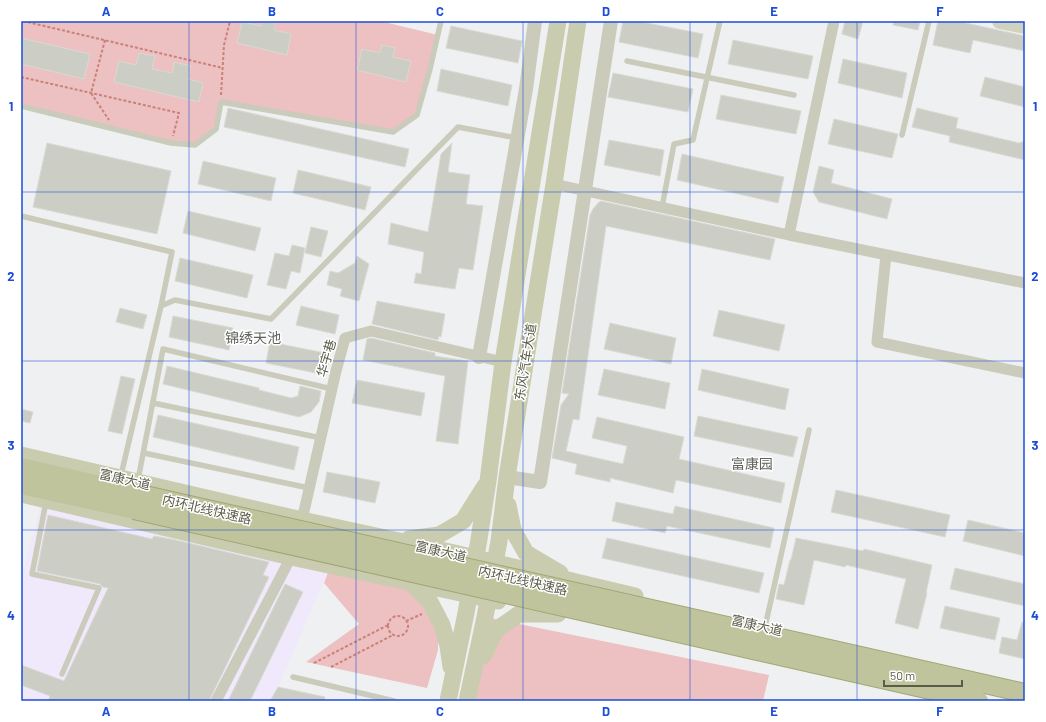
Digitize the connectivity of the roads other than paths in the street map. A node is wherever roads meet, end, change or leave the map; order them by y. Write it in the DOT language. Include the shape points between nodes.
graph roads {
  1 [pos="441,21"];
  2 [pos="535,21"];
  3 [pos="558,21"];
  4 [pos="578,21"];
  5 [pos="611,21"];
  6 [pos="720,21"];
  7 [pos="834,21"];
  8 [pos="930,21"];
  9 [pos="1000,21"];
  10 [pos="1025,26"];
  11 [pos="627,61"];
  12 [pos="707,77"];
  13 [pos="794,95"];
  14 [pos="21,106"];
  15 [pos="902,135"];
  16 [pos="518,138"];
  17 [pos="554,184"];
  18 [pos="584,190"];
  19 [pos="662,207"];
  20 [pos="21,216"];
  21 [pos="789,235"];
  22 [pos="886,255"];
  23 [pos="1025,283"];
  24 [pos="161,306"];
  25 [pos="479,357"];
  26 [pos="503,362"];
  27 [pos="1025,373"];
  28 [pos="332,389"];
  29 [pos="153,403"];
  30 [pos="809,430"];
  31 [pos="321,438"];
  32 [pos="144,452"];
  33 [pos="21,455"];
  34 [pos="21,467"];
  35 [pos="120,478"];
  36 [pos="488,481"];
  37 [pos="138,482"];
  38 [pos="506,483"];
  39 [pos="21,485"];
  40 [pos="309,488"];
  41 [pos="21,494"];
  42 [pos="46,500"];
  43 [pos="302,520"];
  44 [pos="396,540"];
  45 [pos="291,557"];
  46 [pos="476,558"];
  47 [pos="494,563"];
  48 [pos="409,582"];
  49 [pos="576,582"];
  50 [pos="469,595"];
  51 [pos="488,599"];
  52 [pos="558,614"];
  53 [pos="765,627"];
  54 [pos="62,674"];
  55 [pos="473,676"];
  56 [pos="293,677"];
  57 [pos="453,678"];
  58 [pos="1025,686"];
  59 [pos="1025,693"];
  60 [pos="216,701"];
  61 [pos="394,701"];
  62 [pos="448,701"];
  63 [pos="467,701"];
  64 [pos="945,701"];
  65 [pos="979,701"];
  1 -- 14 [label="lane" via="417,115 393,132 221,102 216,129 195,145 171,143"];
  2 -- 16 [label="street"];
  3 -- 26 [label="main road, 东风汽车大道"];
  4 -- 17 [label="main road, 东风汽车大道"];
  5 -- 18 [label="street"];
  6 -- 12 [label="lane"];
  7 -- 21 [label="street"];
  8 -- 15 [label="lane"];
  9 -- 10 [label="main road"];
  11 -- 12 [label="lane"];
  12 -- 13 [label="lane"];
  12 -- 19 [label="lane" via="693,140 674,144"];
  16 -- 24 [label="lane" via="458,127 271,319 175,300"];
  16 -- 25 [label="street"];
  17 -- 18 [label="street"];
  17 -- 38 [label="main road, 东风汽车大道"];
  18 -- 19 [label="street"];
  18 -- 38 [label="street" via="540,482"];
  19 -- 21 [label="street"];
  20 -- 24 [label="lane" via="172,252"];
  21 -- 22 [label="street"];
  22 -- 23 [label="street"];
  22 -- 27 [label="street" via="877,342"];
  24 -- 35 [label="lane"];
  25 -- 26 [label="street, 华宇巷"];
  25 -- 28 [label="street, 华宇巷" via="371,332 345,338"];
  26 -- 36 [label="main road, 东风汽车大道"];
  28 -- 29 [label="lane" via="163,349"];
  28 -- 31 [label="street, 华宇巷"];
  29 -- 31 [label="lane"];
  29 -- 32 [label="lane"];
  30 -- 53 [label="lane"];
  31 -- 40 [label="street, 华宇巷"];
  32 -- 37 [label="lane"];
  32 -- 40 [label="lane"];
  33 -- 35 [label="main road, 富康大道"];
  34 -- 59 [label="highway, 内环北线快速路, bridge"];
  35 -- 37 [label="main road, 富康大道"];
  36 -- 44 [label="main road" via="463,521 439,535"];
  36 -- 46 [label="main road, 东风汽车大道"];
  37 -- 43 [label="main road, 富康大道"];
  38 -- 47 [label="main road, 东风汽车大道"];
  38 -- 49 [label="main road" via="513,530 526,553"];
  39 -- 65 [label="highway, 内环北线快速路, bridge"];
  40 -- 43 [label="street, 华宇巷"];
  41 -- 42 [label="main road"];
  42 -- 45 [label="main road"];
  42 -- 54 [label="lane" via="32,574 99,588"];
  43 -- 44 [label="main road, 富康大道"];
  44 -- 46 [label="main road, 富康大道"];
  45 -- 48 [label="main road"];
  45 -- 60 [label="street"];
  46 -- 47 [label="main road, 富康大道"];
  46 -- 50 [label="main road, 东风汽车大道"];
  47 -- 49 [label="main road, 富康大道"];
  47 -- 51 [label="main road, 东风汽车大道"];
  48 -- 50 [label="main road"];
  48 -- 57 [label="main road" via="430,602 442,625"];
  49 -- 53 [label="main road, 富康大道"];
  50 -- 51 [label="main road"];
  50 -- 57 [label="main road, 东风汽车大道"];
  51 -- 52 [label="main road"];
  51 -- 55 [label="main road, 东风汽车大道"];
  52 -- 55 [label="main road" via="519,614 496,630"];
  52 -- 64 [label="main road"];
  53 -- 58 [label="main road, 富康大道"];
  55 -- 63 [label="main road, 东风汽车大道"];
  56 -- 61 [label="lane"];
  57 -- 62 [label="main road, 东风汽车大道"];
}
